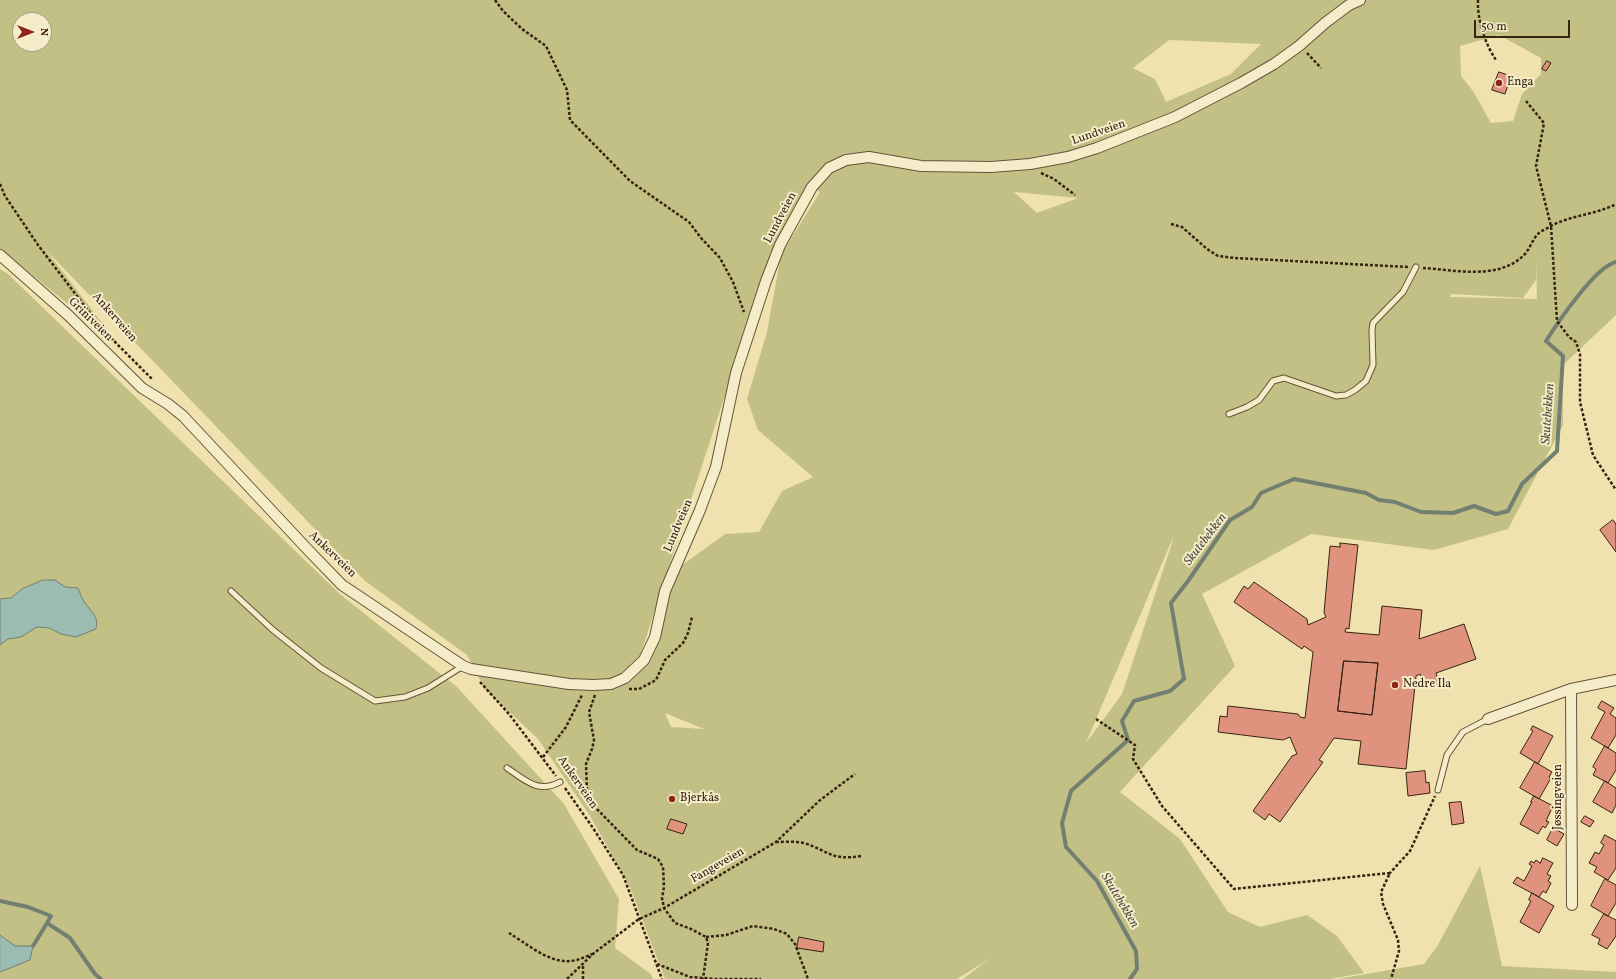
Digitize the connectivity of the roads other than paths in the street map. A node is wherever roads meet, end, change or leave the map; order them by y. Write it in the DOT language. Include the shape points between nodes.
graph roads {
  1 [pos="1360,0"];
  2 [pos="0,255"];
  3 [pos="1416,268"];
  4 [pos="1229,414"];
  5 [pos="183,416"];
  6 [pos="231,591"];
  7 [pos="467,668"];
  8 [pos="1616,680"];
  9 [pos="1571,689"];
  10 [pos="1488,719"];
  11 [pos="507,768"];
  12 [pos="560,782"];
  13 [pos="1438,790"];
  14 [pos="1572,905"];
  1 -- 7 [label="street, Lundveien" via="1349,5 1274,64 1241,83 1175,117 1098,148 1030,164 991,167 921,166 869,157 846,160 829,168 812,187 780,245 766,281 736,373 716,467 665,591 655,637 644,660 625,678 611,684 594,685 569,684"];
  2 -- 5 [label="street, Griniveien" via="68,315 142,388"];
  3 -- 4 [label="lane" via="1403,292 1373,323 1373,365 1366,380 1356,390 1336,396 1284,378 1273,381 1259,400"];
  5 -- 7 [label="street, Ankerveien" via="342,585"];
  6 -- 7 [label="lane" via="273,630 321,668 375,701 405,697"];
  8 -- 9 [label="street"];
  9 -- 10 [label="street"];
  9 -- 14 [label="street, Jøssingveien"];
  10 -- 13 [label="lane" via="1463,732 1447,755"];
  11 -- 12 [label="lane" via="533,785 544,788"];
}
